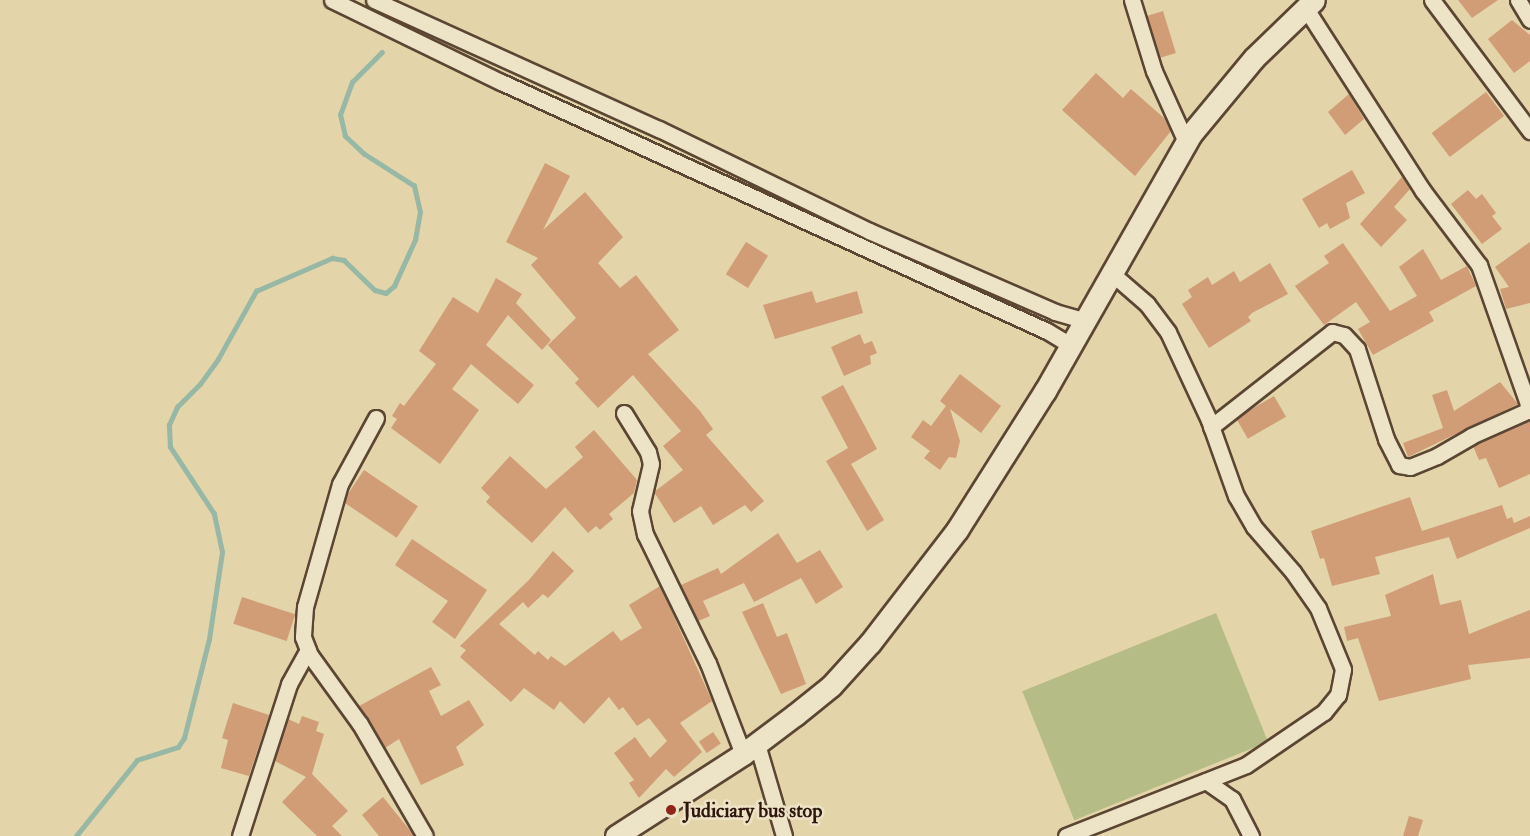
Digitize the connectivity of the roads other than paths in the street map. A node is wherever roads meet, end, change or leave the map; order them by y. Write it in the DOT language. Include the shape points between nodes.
graph roads {
  1 [pos="332,0"];
  2 [pos="374,0"];
  3 [pos="1132,0"];
  4 [pos="1432,0"];
  5 [pos="1518,0"];
  6 [pos="1310,4"];
  7 [pos="1530,20"];
  8 [pos="1530,131"];
  9 [pos="1186,142"];
  10 [pos="1110,272"];
  11 [pos="1083,320"];
  12 [pos="1070,345"];
  13 [pos="624,413"];
  14 [pos="376,418"];
  15 [pos="1211,427"];
  16 [pos="308,650"];
  17 [pos="750,749"];
  18 [pos="1206,781"];
  19 [pos="240,836"];
  20 [pos="425,836"];
  21 [pos="616,836"];
  22 [pos="784,836"];
  23 [pos="1066,836"];
  24 [pos="1251,836"];
  1 -- 12 [label="street"];
  2 -- 11 [label="street" via="659,129 869,231 1055,312"];
  3 -- 9 [label="street" via="1154,71"];
  4 -- 8 [label="street"];
  5 -- 7 [label="street"];
  6 -- 9 [label="main road" via="1218,97"];
  6 -- 15 [label="street" via="1423,191 1479,265 1528,404 1527,411 1437,456 1410,467 1399,465 1386,439 1357,349 1344,335 1332,332"];
  9 -- 10 [label="main road"];
  10 -- 11 [label="main road"];
  10 -- 15 [label="street" via="1147,304 1168,332"];
  11 -- 12 [label="main road"];
  12 -- 17 [label="main road" via="957,530 910,594 831,686"];
  13 -- 17 [label="street" via="651,464 640,511 645,534"];
  14 -- 16 [label="street" via="337,495 305,607 303,637"];
  15 -- 18 [label="street" via="1236,496 1254,527 1318,608 1342,669 1338,695 1324,712 1246,765"];
  16 -- 19 [label="street" via="289,684"];
  16 -- 20 [label="street" via="360,724"];
  17 -- 21 [label="main road"];
  17 -- 22 [label="street"];
  18 -- 23 [label="street"];
  18 -- 24 [label="street" via="1232,798"];
}
